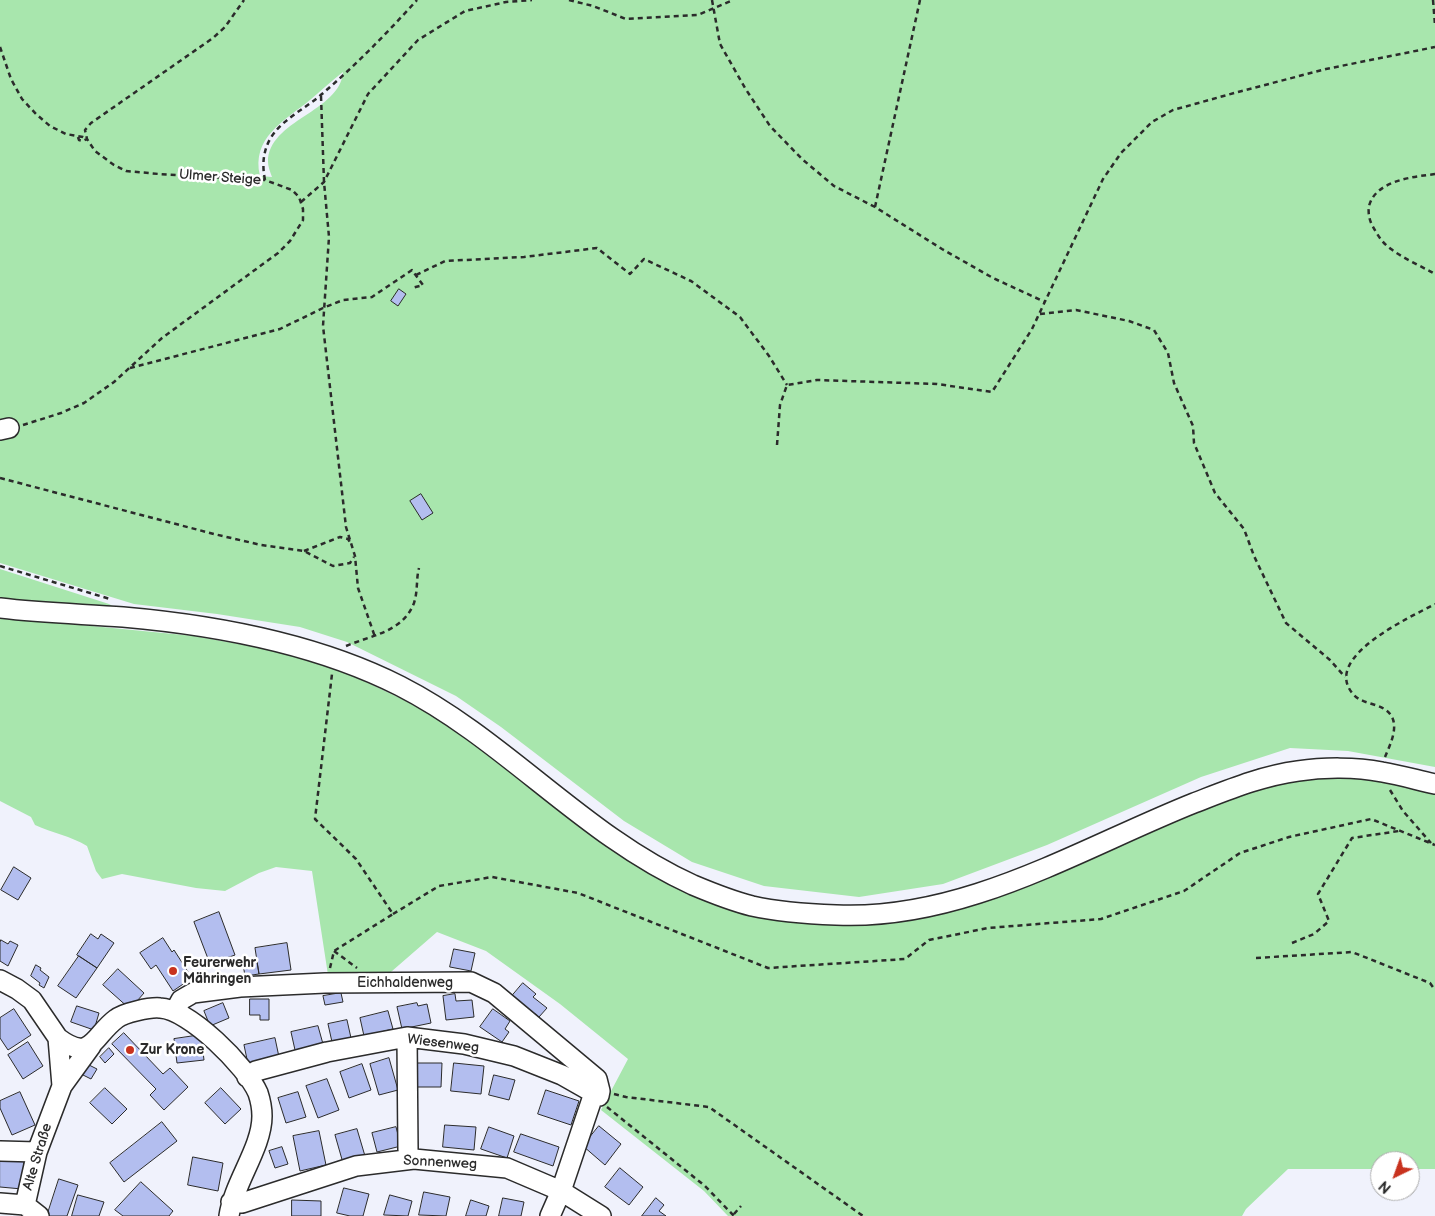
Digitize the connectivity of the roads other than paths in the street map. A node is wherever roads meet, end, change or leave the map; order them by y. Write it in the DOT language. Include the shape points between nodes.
graph roads {
  1 [pos="0,608"];
  2 [pos="1435,784"];
  3 [pos="0,980"];
  4 [pos="175,1011"];
  5 [pos="58,1038"];
  6 [pos="407,1038"];
  7 [pos="91,1046"];
  8 [pos="247,1077"];
  9 [pos="62,1086"];
  10 [pos="598,1093"];
  11 [pos="408,1150"];
  12 [pos="0,1151"];
  13 [pos="37,1152"];
  14 [pos="561,1191"];
  15 [pos="0,1204"];
  16 [pos="230,1209"];
  17 [pos="32,1211"];
  18 [pos="550,1216"];
  19 [pos="601,1216"];
  1 -- 2 [label="street" via="127,618 212,629 340,652 430,702 495,746 591,823 670,874 749,905 795,913 887,914 935,905 1031,875 1148,822 1269,776 1381,766"];
  3 -- 5 [label="street, Alte Straße" via="32,1000"];
  4 -- 7 [label="street, Alte Straße" via="159,1008 116,1018"];
  4 -- 8 [label="street" via="191,1020 220,1046"];
  4 -- 10 [label="street, Eichhaldenweg" via="181,1000 192,993 240,987 471,982 494,993 597,1079"];
  5 -- 7 [label="street" via="68,1046"];
  5 -- 9 [label="street, Alte Straße"];
  6 -- 8 [label="street, Wiesenweg" via="327,1052 256,1071"];
  6 -- 10 [label="street, Wiesenweg" via="440,1049 464,1044 514,1056"];
  6 -- 11 [label="street"];
  7 -- 9 [label="street, Alte Straße"];
  8 -- 16 [label="street" via="258,1093 262,1130"];
  9 -- 13 [label="street, Alte Straße"];
  10 -- 14 [label="street"];
  12 -- 13 [label="street"];
  13 -- 17 [label="street, Alte Straße"];
  14 -- 16 [label="street, Sonnenweg" via="507,1168 409,1159 356,1166"];
  14 -- 18 [label="street"];
  14 -- 19 [label="street, Sonnenweg"];
  15 -- 17 [label="street, Alte Straße"];
}
